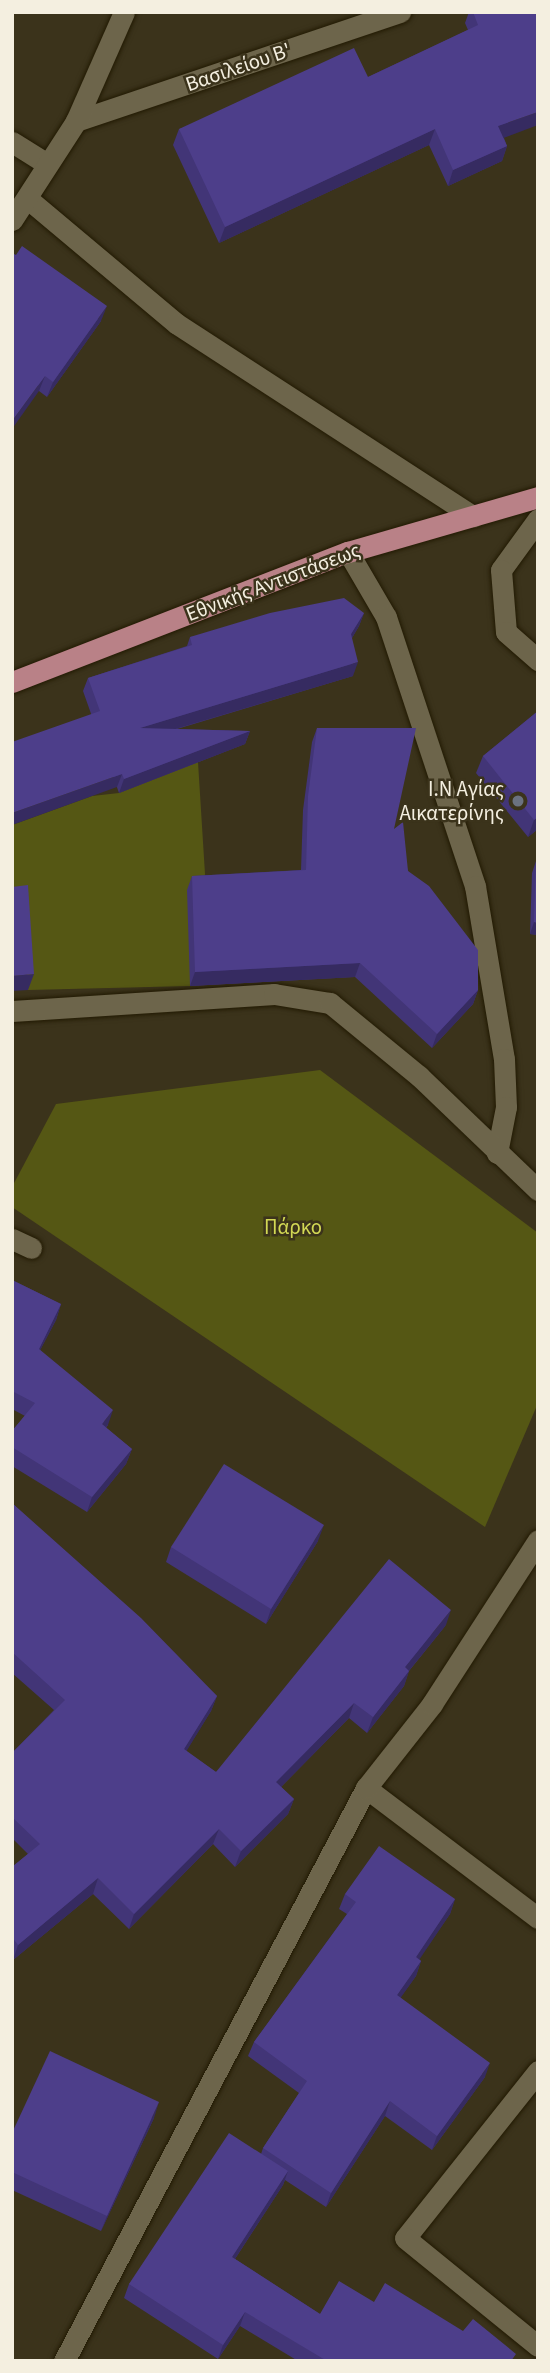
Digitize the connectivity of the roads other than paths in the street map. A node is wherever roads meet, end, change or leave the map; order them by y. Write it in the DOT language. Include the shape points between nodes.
graph roads {
  1 [pos="124,12"];
  2 [pos="400,12"];
  3 [pos="76,121"];
  4 [pos="12,142"];
  5 [pos="46,163"];
  6 [pos="28,199"];
  7 [pos="12,220"];
  8 [pos="538,497"];
  9 [pos="473,516"];
  10 [pos="538,519"];
  11 [pos="348,552"];
  12 [pos="538,660"];
  13 [pos="12,682"];
  14 [pos="12,1011"];
  15 [pos="497,1153"];
  16 [pos="538,1190"];
  17 [pos="538,1539"];
  18 [pos="366,1788"];
  19 [pos="538,1918"];
  20 [pos="538,2071"];
  21 [pos="538,2346"];
  22 [pos="64,2361"];
  1 -- 3 [label="street"];
  2 -- 3 [label="street, Βασιλείου Β'"];
  3 -- 5 [label="street"];
  4 -- 5 [label="street"];
  5 -- 6 [label="street"];
  6 -- 7 [label="street"];
  6 -- 9 [label="street" via="177,324"];
  8 -- 9 [label="main road, Εθνικής Αντιστάσεως"];
  9 -- 11 [label="main road, Εθνικής Αντιστάσεως"];
  10 -- 12 [label="street" via="501,570 506,632"];
  11 -- 13 [label="main road, Εθνικής Αντιστάσεως"];
  11 -- 15 [label="street" via="386,618 475,886 504,1059 506,1107"];
  14 -- 15 [label="street" via="274,994 330,1003 419,1076"];
  15 -- 16 [label="street"];
  17 -- 18 [label="street" via="432,1704"];
  18 -- 19 [label="street"];
  18 -- 22 [label="street"];
  20 -- 21 [label="street" via="405,2238"];
}
